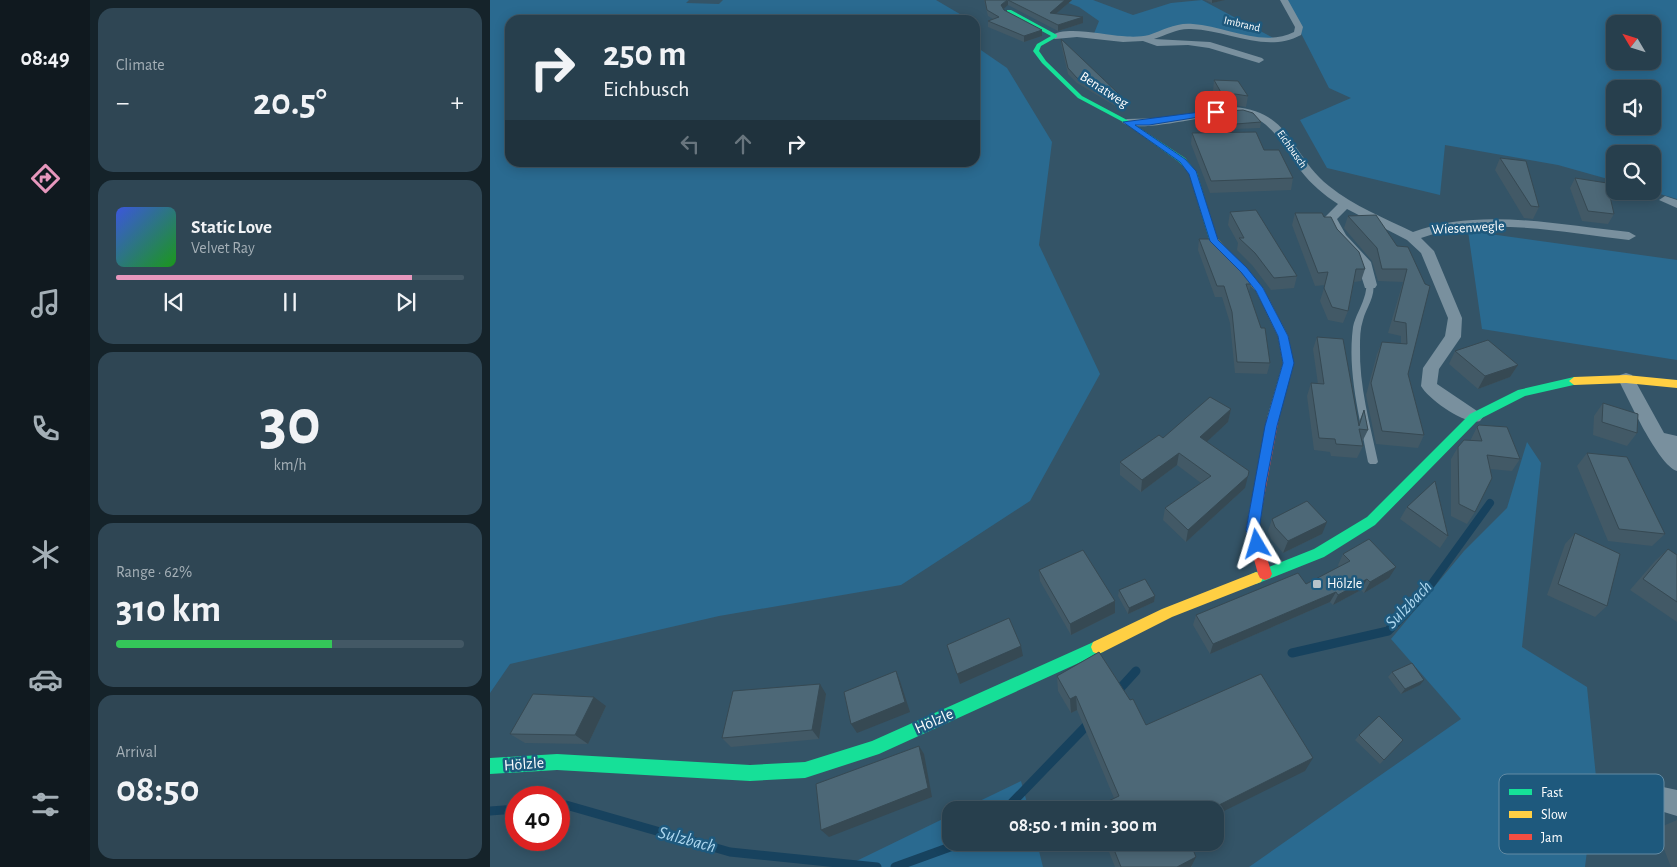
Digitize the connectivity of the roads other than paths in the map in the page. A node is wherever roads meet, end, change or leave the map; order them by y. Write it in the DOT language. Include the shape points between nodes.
graph roads {
  1 [pos="1284,0"];
  2 [pos="1008,12"];
  3 [pos="1054,36"];
  4 [pos="1144,38"];
  5 [pos="1259,60"];
  6 [pos="1127,122"];
  7 [pos="1345,204"];
  8 [pos="1629,236"];
  9 [pos="1412,237"];
  10 [pos="1370,285"];
  11 [pos="1626,379"];
  12 [pos="1677,384"];
  13 [pos="1474,417"];
  14 [pos="1658,438"];
  15 [pos="1677,444"];
  16 [pos="1373,462"];
  17 [pos="1677,464"];
  18 [pos="1265,574"];
  19 [pos="490,766"];
  1 -- 4 [label="street, Imbrand" via="1299,27 1298,33 1289,38 1266,40 1190,25"];
  2 -- 3 [label="street"];
  3 -- 4 [label="street" via="1077,34"];
  3 -- 6 [label="street, Benatweg" via="1039,45 1036,51 1044,62 1080,97"];
  4 -- 5 [label="street" via="1156,43 1210,45"];
  6 -- 7 [label="street, Eichbusch" via="1232,110 1251,113 1275,126 1312,178"];
  6 -- 18 [label="street, Benatweg" via="1182,160 1193,173 1214,241 1260,290 1283,336 1288,363 1271,426 1252,530"];
  7 -- 9 [label="street, Eichbusch"];
  7 -- 10 [label="street" via="1330,218 1340,237 1364,262"];
  8 -- 9 [label="street, Wiesenwegle" via="1487,224 1442,227"];
  9 -- 13 [label="street, Wiesenwegle" via="1427,251 1455,318 1453,337 1430,368 1429,386"];
  10 -- 16 [label="lane" via="1371,295 1361,308 1357,329 1355,370"];
  11 -- 12 [label="street, Hölzle"];
  11 -- 13 [label="street, Hölzle" via="1579,380 1522,393"];
  11 -- 14 [label="street"];
  13 -- 18 [label="street, Hölzle" via="1371,521 1319,553"];
  14 -- 15 [label="street"];
  14 -- 17 [label="street"];
  18 -- 19 [label="street, Hölzle" via="1167,614 1079,657 873,748 805,770 750,773 557,762"];
}
